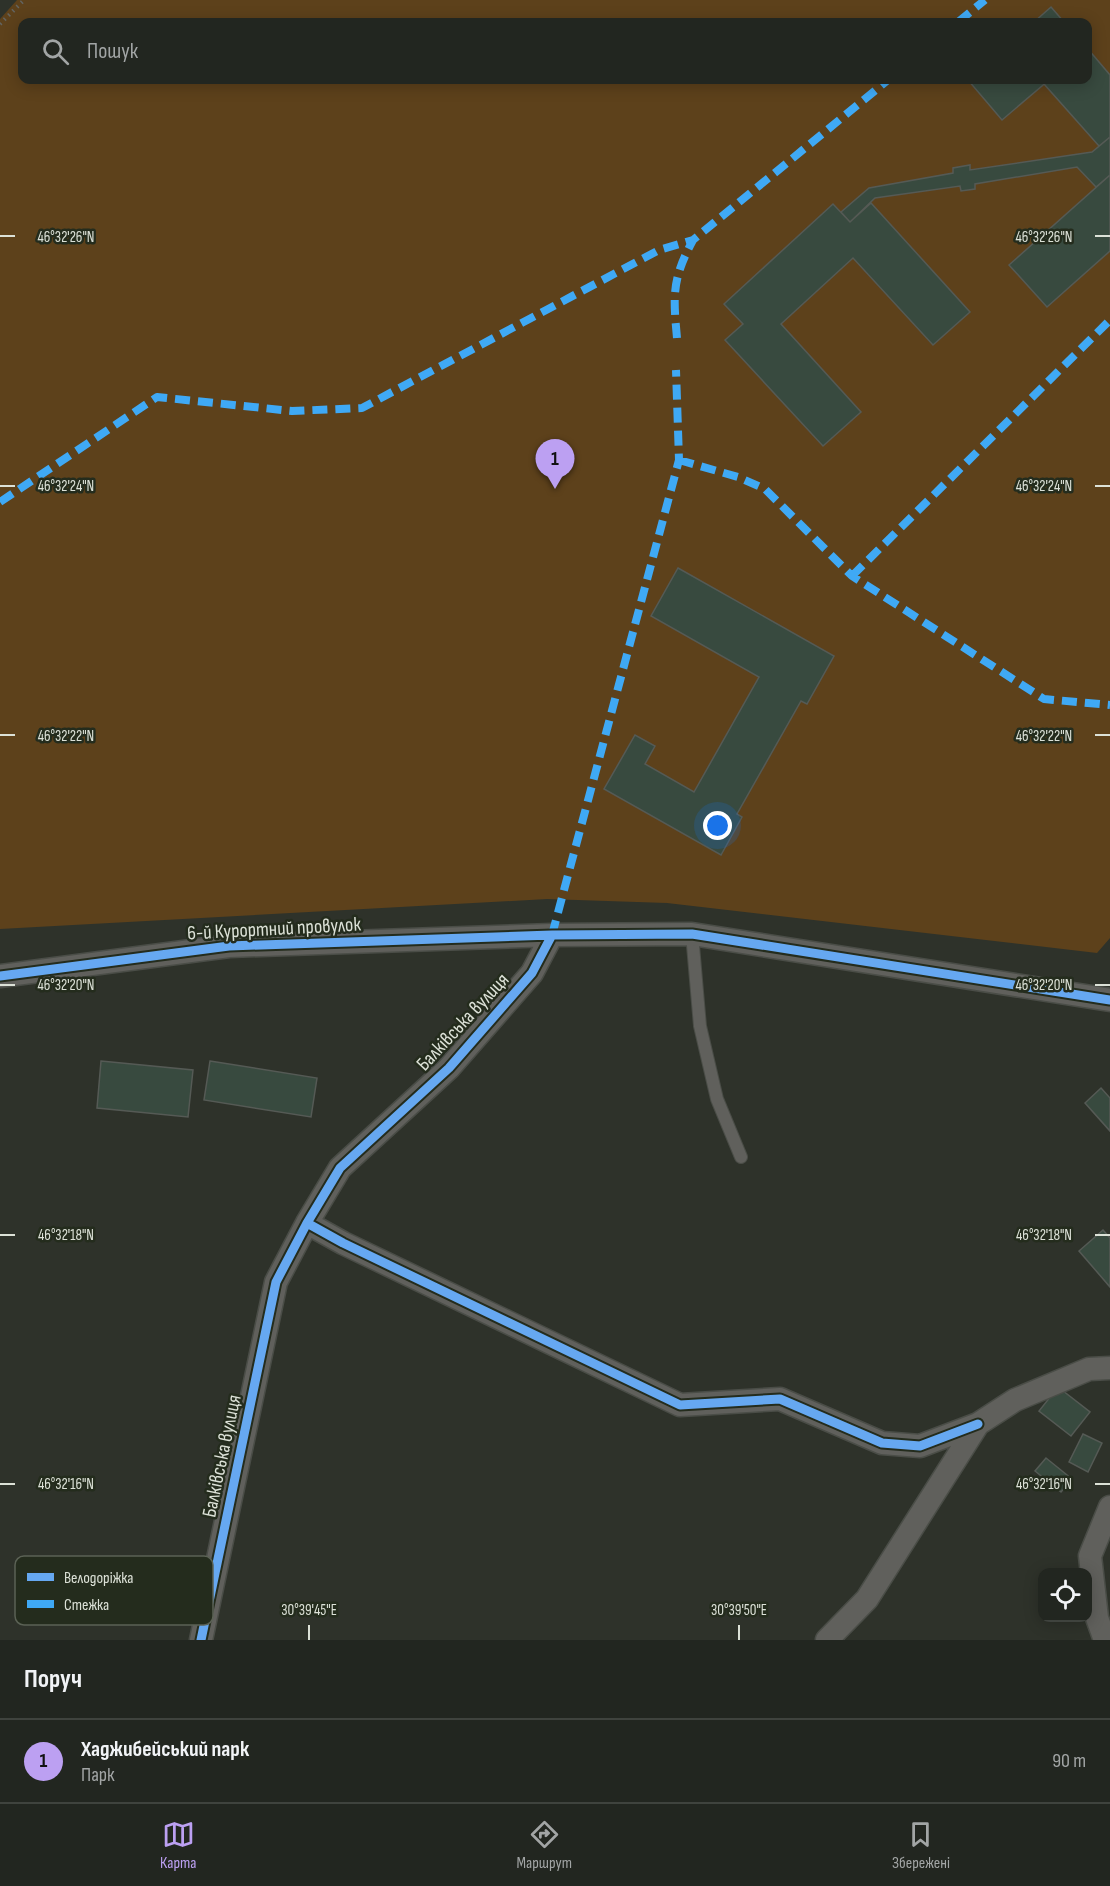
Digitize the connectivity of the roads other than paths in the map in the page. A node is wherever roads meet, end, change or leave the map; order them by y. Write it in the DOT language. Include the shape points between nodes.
graph roads {
  1 [pos="692,934"];
  2 [pos="552,935"];
  3 [pos="0,976"];
  4 [pos="1110,1000"];
  5 [pos="741,1157"];
  6 [pos="307,1223"];
  7 [pos="1110,1368"];
  8 [pos="978,1424"];
  9 [pos="1110,1507"];
  10 [pos="213,1583"];
  11 [pos="204,1625"];
  12 [pos="201,1640"];
  13 [pos="827,1640"];
  14 [pos="1105,1640"];
  1 -- 2 [label="street"];
  1 -- 4 [label="street"];
  1 -- 5 [label="lane" via="700,1026 717,1099"];
  2 -- 3 [label="street, 6-й Курортний провулок" via="229,946"];
  2 -- 6 [label="street, Балківська вулиця" via="532,973 449,1068 340,1168"];
  6 -- 8 [label="street" via="680,1405 780,1399 882,1443 920,1446"];
  6 -- 10 [label="street, Балківська вулиця" via="276,1282"];
  7 -- 8 [label="street" via="1089,1369 1015,1400"];
  8 -- 13 [label="street" via="867,1599"];
  9 -- 14 [label="street" via="1090,1556 1097,1617"];
  11 -- 12 [label="street, Балківська вулиця"];
}
